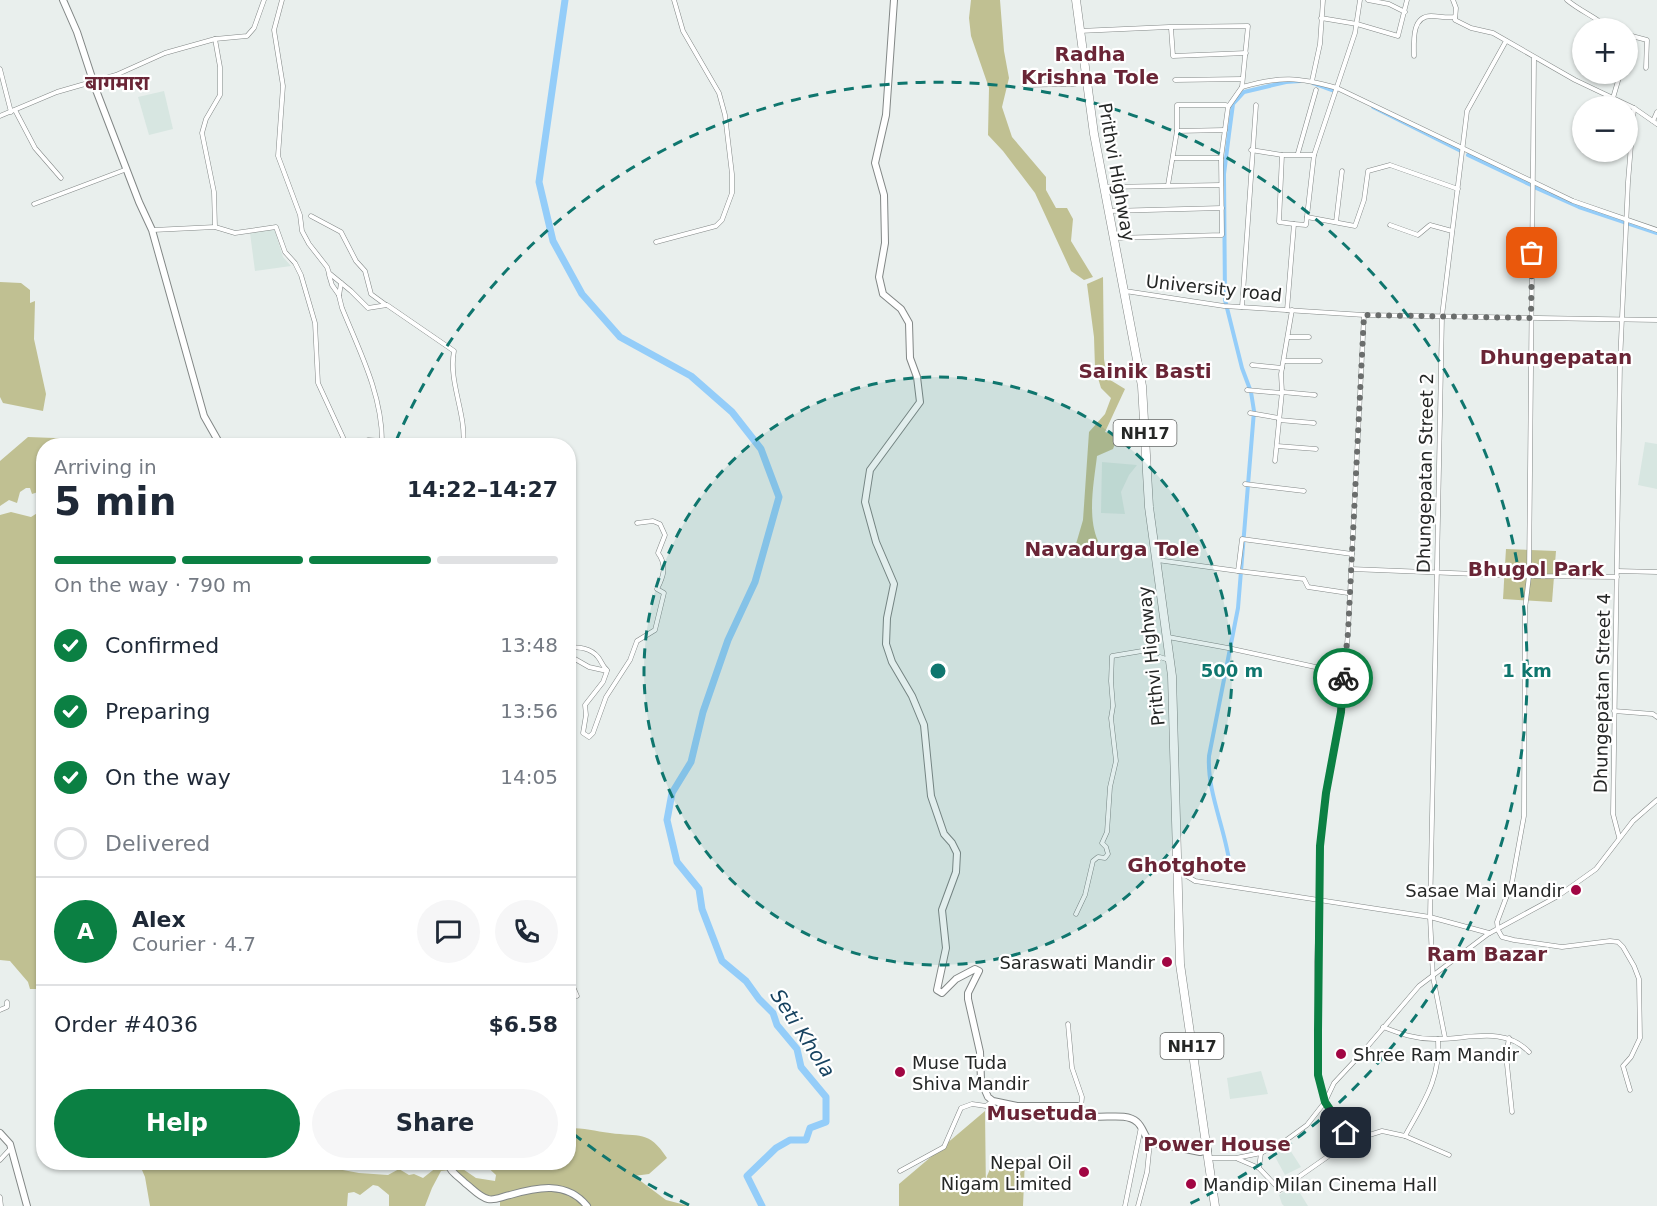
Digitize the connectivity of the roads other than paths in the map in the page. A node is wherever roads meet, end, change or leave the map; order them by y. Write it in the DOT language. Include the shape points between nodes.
graph roads {
  1 [pos="63,0"];
  2 [pos="264,0"];
  3 [pos="282,0"];
  4 [pos="674,0"];
  5 [pos="894,0"];
  6 [pos="1076,0"];
  7 [pos="1323,0"];
  8 [pos="1360,0"];
  9 [pos="1368,0"];
  10 [pos="1407,0"];
  11 [pos="1453,0"];
  12 [pos="1567,0"];
  13 [pos="1375,1"];
  14 [pos="1405,12"];
  15 [pos="1455,17"];
  16 [pos="1321,18"];
  17 [pos="1595,18"];
  18 [pos="1357,24"];
  19 [pos="1171,28"];
  20 [pos="1079,31"];
  21 [pos="1638,37"];
  22 [pos="215,39"];
  23 [pos="1506,41"];
  24 [pos="1246,53"];
  25 [pos="1414,56"];
  26 [pos="1534,58"];
  27 [pos="1646,68"];
  28 [pos="0,69"];
  29 [pos="1085,72"];
  30 [pos="1242,79"];
  31 [pos="1175,80"];
  32 [pos="1312,81"];
  33 [pos="94,82"];
  34 [pos="1024,85"];
  35 [pos="1242,87"];
  36 [pos="1335,87"];
  37 [pos="1316,90"];
  38 [pos="1609,96"];
  39 [pos="1256,105"];
  40 [pos="1228,107"];
  41 [pos="13,111"];
  42 [pos="1638,111"];
  43 [pos="1657,112"];
  44 [pos="0,116"];
  45 [pos="1655,122"];
  46 [pos="1177,130"];
  47 [pos="1225,130"];
  48 [pos="1463,149"];
  49 [pos="1251,150"];
  50 [pos="1298,153"];
  51 [pos="1282,154"];
  52 [pos="1314,155"];
  53 [pos="1173,158"];
  54 [pos="1221,158"];
  55 [pos="1630,162"];
  56 [pos="127,169"];
  57 [pos="1342,171"];
  58 [pos="61,178"];
  59 [pos="1533,183"];
  60 [pos="1168,185"];
  61 [pos="1221,185"];
  62 [pos="1104,188"];
  63 [pos="1458,189"];
  64 [pos="34,204"];
  65 [pos="1222,208"];
  66 [pos="1108,211"];
  67 [pos="311,216"];
  68 [pos="1307,217"];
  69 [pos="1336,222"];
  70 [pos="1626,222"];
  71 [pos="1294,224"];
  72 [pos="1390,225"];
  73 [pos="215,227"];
  74 [pos="152,230"];
  75 [pos="1657,230"];
  76 [pos="1452,231"];
  77 [pos="1113,238"];
  78 [pos="656,242"];
  79 [pos="328,273"];
  80 [pos="342,284"];
  81 [pos="1123,291"];
  82 [pos="339,296"];
  83 [pos="387,305"];
  84 [pos="1242,307"];
  85 [pos="1289,310"];
  86 [pos="1364,315"];
  87 [pos="1442,316"];
  88 [pos="1531,318"];
  89 [pos="1622,320"];
  90 [pos="1657,320"];
  91 [pos="1288,337"];
  92 [pos="1309,337"];
  93 [pos="1284,361"];
  94 [pos="1320,361"];
  95 [pos="1252,365"];
  96 [pos="1282,368"];
  97 [pos="1247,390"];
  98 [pos="1281,392"];
  99 [pos="1316,395"];
  100 [pos="1250,413"];
  101 [pos="1279,419"];
  102 [pos="1314,423"];
  103 [pos="216,438"];
  104 [pos="343,438"];
  105 [pos="382,438"];
  106 [pos="462,438"];
  107 [pos="1277,446"];
  108 [pos="1316,449"];
  109 [pos="1275,461"];
  110 [pos="1245,484"];
  111 [pos="1304,491"];
  112 [pos="637,523"];
  113 [pos="1352,554"];
  114 [pos="1156,560"];
  115 [pos="1351,569"];
  116 [pos="1239,571"];
  117 [pos="1617,571"];
  118 [pos="1436,572"];
  119 [pos="1657,572"];
  120 [pos="1529,576"];
  121 [pos="1617,577"];
  122 [pos="1349,593"];
  123 [pos="1167,637"];
  124 [pos="576,648"];
  125 [pos="576,659"];
  126 [pos="1170,660"];
  127 [pos="607,671"];
  128 [pos="1343,673"];
  129 [pos="1614,711"];
  130 [pos="1657,717"];
  131 [pos="1657,800"];
  132 [pos="1619,837"];
  133 [pos="1177,870"];
  134 [pos="1318,901"];
  135 [pos="1076,914"];
  136 [pos="1430,917"];
  137 [pos="1498,930"];
  138 [pos="1489,934"];
  139 [pos="1433,977"];
  140 [pos="576,992"];
  141 [pos="578,996"];
  142 [pos="7,1002"];
  143 [pos="0,1010"];
  144 [pos="1068,1024"];
  145 [pos="1383,1027"];
  146 [pos="1445,1038"];
  147 [pos="1509,1038"];
  148 [pos="1438,1040"];
  149 [pos="1529,1052"];
  150 [pos="1630,1090"];
  151 [pos="993,1101"];
  152 [pos="1325,1102"];
  153 [pos="1081,1108"];
  154 [pos="1512,1112"];
  155 [pos="1141,1126"];
  156 [pos="0,1133"];
  157 [pos="1405,1136"];
  158 [pos="1350,1141"];
  159 [pos="1150,1142"];
  160 [pos="11,1148"];
  161 [pos="1208,1154"];
  162 [pos="1261,1154"];
  163 [pos="1449,1155"];
  164 [pos="1236,1158"];
  165 [pos="0,1160"];
  166 [pos="1258,1168"];
  167 [pos="451,1170"];
  168 [pos="900,1171"];
  169 [pos="0,1197"];
  170 [pos="1,1206"];
  171 [pos="27,1206"];
  172 [pos="587,1206"];
  173 [pos="1125,1206"];
  174 [pos="1138,1206"];
  175 [pos="1215,1206"];
  1 -- 33 [label="street"];
  2 -- 22 [label="street" via="252,33"];
  3 -- 79 [label="street" via="274,30 283,86 278,156 300,214 302,231"];
  4 -- 78 [label="street" via="683,32 722,100 732,192 716,226"];
  5 -- 151 [label="street" via="886,115 875,163 884,195 885,243 879,277 883,294 901,309 909,323 910,358 920,402 870,470 866,502 876,542 894,584 886,644 924,725 931,796 944,834 957,853 956,872 942,910 946,948 937,989 942,993 959,977 975,969 979,971 968,999 980,1052 981,1082"];
  6 -- 20 [label="highway, Prithvi Highway / NH17"];
  7 -- 16 [label="street"];
  8 -- 18 [label="street"];
  9 -- 13 [label="street"];
  10 -- 14 [label="street"];
  11 -- 15 [label="street"];
  12 -- 17 [label="street"];
  13 -- 14 [label="street"];
  14 -- 18 [label="street" via="1398,36"];
  15 -- 23 [label="street" via="1459,23"];
  15 -- 25 [label="street" via="1431,16 1418,22"];
  16 -- 18 [label="street"];
  16 -- 32 [label="street"];
  18 -- 36 [label="street"];
  19 -- 20 [label="street"];
  19 -- 24 [label="street" via="1173,56"];
  19 -- 24 [label="street" via="1248,26"];
  20 -- 29 [label="highway, Prithvi Highway / NH17"];
  21 -- 27 [label="street" via="1647,40"];
  22 -- 33 [label="street" via="165,53"];
  22 -- 73 [label="street" via="220,95 202,133 214,192"];
  23 -- 26 [label="street"];
  23 -- 48 [label="street, Dhungepatan Street 2" via="1467,111"];
  24 -- 30 [label="street"];
  26 -- 38 [label="street"];
  26 -- 59 [label="street"];
  28 -- 41 [label="street"];
  29 -- 34 [label="street" via="1076,75 1075,84"];
  29 -- 62 [label="highway, Prithvi Highway / NH17"];
  30 -- 31 [label="street"];
  30 -- 35 [label="street"];
  32 -- 35 [label="street" via="1280,79"];
  32 -- 36 [label="street"];
  33 -- 41 [label="street" via="57,92"];
  33 -- 56 [label="street"];
  35 -- 40 [label="street"];
  36 -- 48 [label="street"];
  36 -- 52 [label="street"];
  37 -- 50 [label="street"];
  39 -- 49 [label="street"];
  40 -- 46 [label="street" via="1177,105"];
  40 -- 47 [label="street"];
  41 -- 44 [label="street"];
  41 -- 58 [label="street" via="35,148"];
  42 -- 45 [label="street"];
  43 -- 45 [label="street"];
  46 -- 47 [label="street"];
  46 -- 53 [label="street"];
  47 -- 54 [label="street"];
  48 -- 59 [label="street"];
  48 -- 63 [label="street, Dhungepatan Street 2"];
  49 -- 51 [label="street"];
  49 -- 84 [label="street"];
  50 -- 51 [label="street"];
  50 -- 52 [label="street"];
  51 -- 71 [label="street" via="1279,222"];
  52 -- 68 [label="street"];
  53 -- 54 [label="street"];
  53 -- 60 [label="street"];
  54 -- 61 [label="street"];
  55 -- 70 [label="street, Dhungepatan Street 4"];
  56 -- 64 [label="street"];
  56 -- 74 [label="street"];
  57 -- 69 [label="street"];
  59 -- 70 [label="street"];
  59 -- 88 [label="street"];
  60 -- 61 [label="street"];
  60 -- 62 [label="street"];
  61 -- 65 [label="street"];
  62 -- 66 [label="highway, Prithvi Highway / NH17"];
  63 -- 69 [label="street" via="1390,165 1368,171 1356,226"];
  63 -- 76 [label="street, Dhungepatan Street 2"];
  65 -- 66 [label="street"];
  65 -- 77 [label="street" via="1222,235"];
  66 -- 77 [label="highway, Prithvi Highway / NH17"];
  67 -- 83 [label="street" via="341,232 365,271 371,294"];
  68 -- 69 [label="street"];
  68 -- 71 [label="street" via="1306,225"];
  70 -- 75 [label="street"];
  70 -- 89 [label="street, Dhungepatan Street 4"];
  71 -- 85 [label="street"];
  72 -- 76 [label="street" via="1418,235 1430,225"];
  73 -- 74 [label="street"];
  73 -- 104 [label="street" via="235,233 276,227 285,252 301,275 315,323 318,383"];
  74 -- 103 [label="street" via="204,416"];
  76 -- 87 [label="street, Dhungepatan Street 2"];
  77 -- 81 [label="highway, Prithvi Highway / NH17"];
  79 -- 80 [label="street"];
  79 -- 82 [label="street"];
  80 -- 82 [label="street"];
  80 -- 83 [label="street" via="368,308"];
  81 -- 84 [label="street, University road"];
  81 -- 114 [label="highway, Prithvi Highway / NH17" via="1142,386 1147,487"];
  82 -- 105 [label="street" via="371,378"];
  83 -- 106 [label="street" via="454,351 452,372 459,396"];
  84 -- 85 [label="street, University road"];
  85 -- 86 [label="street, University road"];
  85 -- 91 [label="street"];
  86 -- 87 [label="street, University road"];
  86 -- 113 [label="street"];
  87 -- 88 [label="street, University road"];
  87 -- 118 [label="street, Dhungepatan Street 2"];
  88 -- 89 [label="street, University road"];
  88 -- 120 [label="street"];
  89 -- 90 [label="street, University road"];
  89 -- 117 [label="street, Dhungepatan Street 4"];
  91 -- 92 [label="street"];
  91 -- 93 [label="street"];
  93 -- 94 [label="street"];
  93 -- 96 [label="street"];
  95 -- 96 [label="street"];
  96 -- 98 [label="street"];
  97 -- 98 [label="street"];
  98 -- 99 [label="street"];
  98 -- 101 [label="street"];
  100 -- 101 [label="street"];
  101 -- 102 [label="street"];
  101 -- 107 [label="street"];
  107 -- 108 [label="street"];
  107 -- 109 [label="street"];
  110 -- 111 [label="street"];
  112 -- 127 [label="street" via="660,524 665,535 658,553 663,578 657,589 664,593 655,630 637,642 589,737 583,733 585,705"];
  113 -- 115 [label="street"];
  113 -- 116 [label="street" via="1242,539"];
  114 -- 116 [label="street"];
  114 -- 123 [label="highway, Prithvi Highway / NH17"];
  115 -- 118 [label="street"];
  115 -- 122 [label="street"];
  116 -- 122 [label="street" via="1304,579 1308,587"];
  117 -- 119 [label="street"];
  117 -- 121 [label="street, Dhungepatan Street 4"];
  118 -- 120 [label="street"];
  118 -- 136 [label="street, Dhungepatan Street 2"];
  120 -- 121 [label="street"];
  120 -- 137 [label="street" via="1525,609 1524,816"];
  121 -- 129 [label="street, Dhungepatan Street 4"];
  122 -- 128 [label="street"];
  123 -- 126 [label="highway, Prithvi Highway / NH17"];
  123 -- 128 [label="street"];
  124 -- 127 [label="street" via="588,649"];
  125 -- 127 [label="street"];
  126 -- 133 [label="highway, Prithvi Highway / NH17"];
  126 -- 135 [label="street" via="1159,659 1148,650 1112,656 1111,718 1116,761 1107,832 1102,843 1108,854 1093,861"];
  128 -- 134 [label="street" via="1341,712 1322,825"];
  129 -- 130 [label="street"];
  129 -- 132 [label="street, Dhungepatan Street 4" via="1614,814"];
  131 -- 132 [label="street"];
  132 -- 137 [label="street" via="1596,869"];
  133 -- 134 [label="street" via="1195,881"];
  133 -- 161 [label="highway, Prithvi Highway / NH17" via="1180,964"];
  134 -- 136 [label="street"];
  134 -- 152 [label="street" via="1318,1075"];
  136 -- 138 [label="street"];
  136 -- 139 [label="street, Dhungepatan Street 2"];
  137 -- 138 [label="street"];
  137 -- 150 [label="street" via="1502,937 1562,947 1610,941 1623,947 1639,980 1640,1038 1623,1066"];
  138 -- 139 [label="street"];
  139 -- 145 [label="street" via="1406,999"];
  139 -- 146 [label="street, Dhungepatan Street 2"];
  140 -- 141 [label="street"];
  142 -- 143 [label="street" via="7,1007"];
  144 -- 153 [label="street"];
  145 -- 148 [label="street" via="1416,1038"];
  145 -- 152 [label="street" via="1334,1083"];
  146 -- 147 [label="street"];
  146 -- 148 [label="street"];
  147 -- 149 [label="street"];
  147 -- 154 [label="street" via="1506,1055"];
  148 -- 157 [label="street" via="1435,1079"];
  151 -- 153 [label="street" via="1017,1106"];
  151 -- 168 [label="street" via="986,1106 972,1104 961,1108 944,1147"];
  152 -- 158 [label="street"];
  152 -- 162 [label="street" via="1307,1125"];
  153 -- 155 [label="street" via="1089,1116 1132,1118"];
  155 -- 159 [label="street"];
  155 -- 173 [label="street"];
  156 -- 160 [label="street"];
  157 -- 158 [label="street" via="1382,1131"];
  157 -- 163 [label="street"];
  158 -- 166 [label="street" via="1280,1190"];
  159 -- 161 [label="street"];
  159 -- 174 [label="street"];
  160 -- 165 [label="street"];
  160 -- 171 [label="street"];
  161 -- 164 [label="street"];
  161 -- 175 [label="highway, Prithvi Highway / NH17"];
  162 -- 164 [label="street"];
  162 -- 166 [label="street"];
  164 -- 166 [label="street"];
  167 -- 172 [label="street" via="488,1199 558,1188 576,1194"];
  169 -- 170 [label="street"];
}
